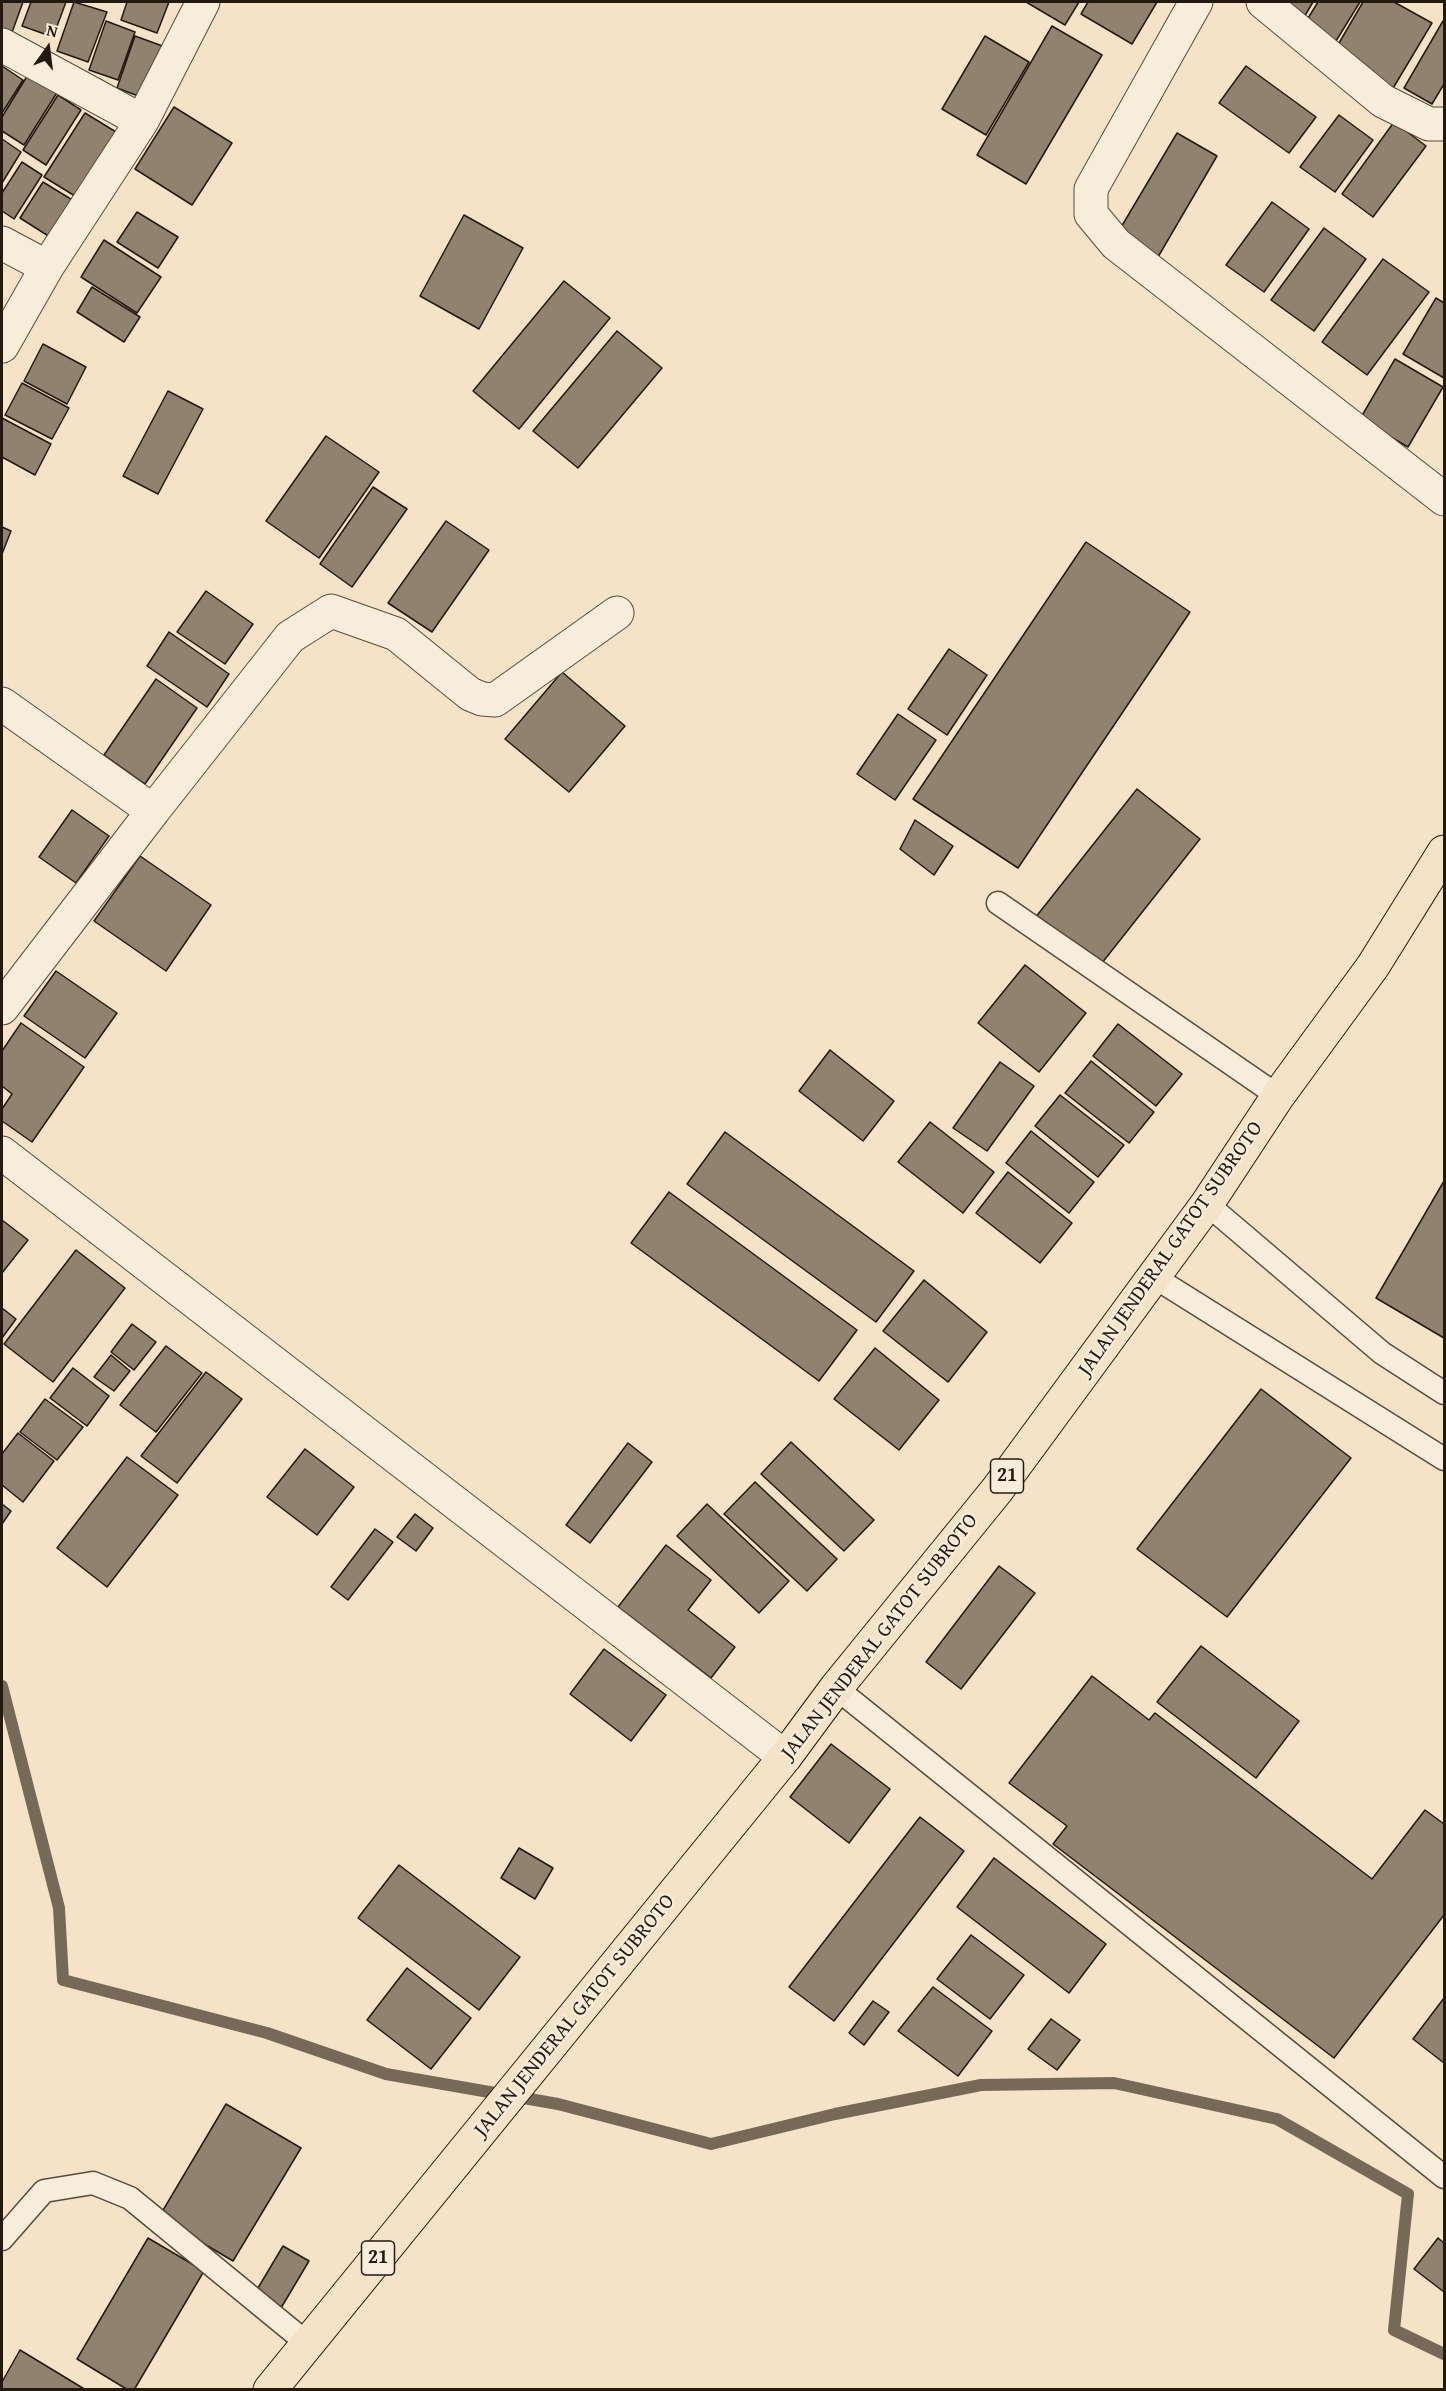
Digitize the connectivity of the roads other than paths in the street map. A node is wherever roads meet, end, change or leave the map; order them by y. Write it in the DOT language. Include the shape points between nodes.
graph roads {
  1 [pos="203,2"];
  2 [pos="1196,2"];
  3 [pos="1263,2"];
  4 [pos="2,45"];
  5 [pos="142,121"];
  6 [pos="1444,124"];
  7 [pos="2,243"];
  8 [pos="47,267"];
  9 [pos="2,346"];
  10 [pos="1444,499"];
  11 [pos="617,613"];
  12 [pos="2,704"];
  13 [pos="153,811"];
  14 [pos="1444,852"];
  15 [pos="998,903"];
  16 [pos="2,1008"];
  17 [pos="1278,1096"];
  18 [pos="2,1153"];
  19 [pos="1207,1204"];
  20 [pos="1154,1276"];
  21 [pos="1444,1393"];
  22 [pos="1444,1459"];
  23 [pos="836,1688"];
  24 [pos="785,1757"];
  25 [pos="1444,2177"];
  26 [pos="2,2239"];
  27 [pos="308,2344"];
  28 [pos="270,2390"];
  1 -- 5 [label="street"];
  2 -- 10 [label="street" via="1091,189 1091,214 1116,244"];
  3 -- 6 [label="street" via="1383,101 1429,124"];
  4 -- 5 [label="street"];
  5 -- 8 [label="street"];
  7 -- 8 [label="street"];
  8 -- 9 [label="street"];
  11 -- 13 [label="street" via="495,700 470,693 396,634 331,611 290,637"];
  12 -- 13 [label="street"];
  13 -- 16 [label="street"];
  14 -- 17 [label="highway, JALAN JENDERAL GATOT SUBROTO / 21" via="1373,966"];
  15 -- 17 [label="lane"];
  17 -- 19 [label="highway, JALAN JENDERAL GATOT SUBROTO / 21"];
  18 -- 24 [label="street"];
  19 -- 20 [label="highway, JALAN JENDERAL GATOT SUBROTO / 21"];
  19 -- 21 [label="lane" via="1382,1353"];
  20 -- 22 [label="lane"];
  20 -- 23 [label="highway, JALAN JENDERAL GATOT SUBROTO / 21" via="997,1490"];
  23 -- 24 [label="highway, JALAN JENDERAL GATOT SUBROTO / 21"];
  23 -- 25 [label="lane"];
  24 -- 27 [label="highway, JALAN JENDERAL GATOT SUBROTO / 21"];
  26 -- 27 [label="lane" via="44,2191 93,2183 130,2198"];
  27 -- 28 [label="highway, JALAN JENDERAL GATOT SUBROTO / 21"];
}
